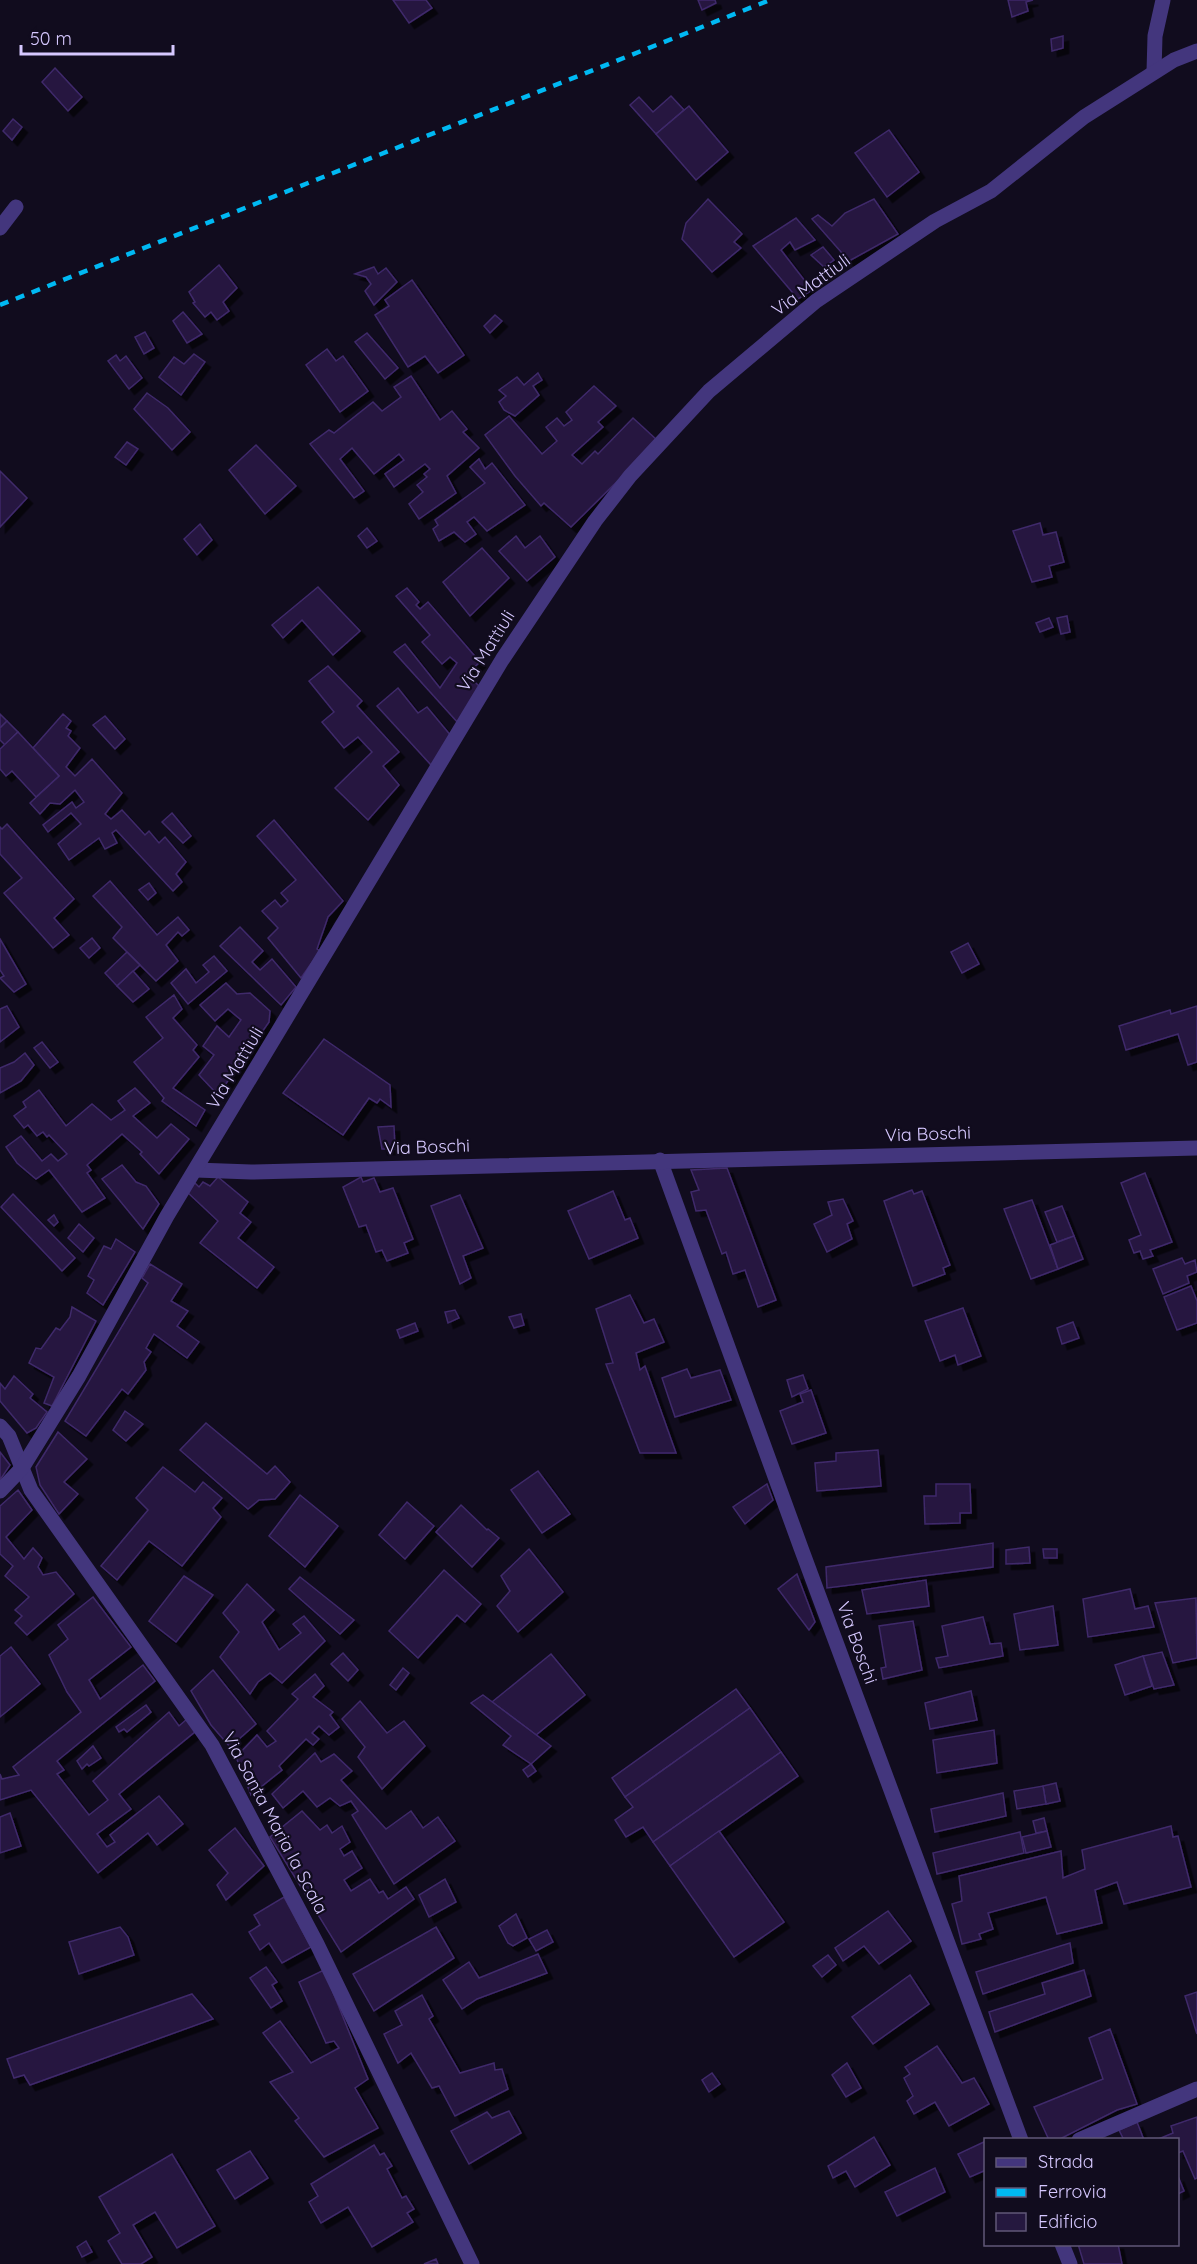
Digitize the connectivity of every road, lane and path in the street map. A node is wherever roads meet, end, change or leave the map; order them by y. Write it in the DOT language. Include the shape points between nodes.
graph roads {
  1 [pos="1162,0"];
  2 [pos="1197,51"];
  3 [pos="1154,72"];
  4 [pos="16,207"];
  5 [pos="0,228"];
  6 [pos="1197,1148"];
  7 [pos="660,1160"];
  8 [pos="196,1170"];
  9 [pos="0,1426"];
  10 [pos="22,1468"];
  11 [pos="0,1491"];
  12 [pos="1197,2089"];
  13 [pos="1021,2138"];
  14 [pos="1081,2138"];
  15 [pos="1063,2246"];
  16 [pos="472,2264"];
  17 [pos="1070,2264"];
  1 -- 3 [label="street"];
  2 -- 3 [label="street, Via Mattiuli"];
  3 -- 8 [label="street, Via Mattiuli" via="1066,129 991,191 935,221 816,301 709,391 630,476 502,660"];
  4 -- 5 [label="street"];
  6 -- 7 [label="street, Via Boschi"];
  7 -- 8 [label="street, Via Boschi" via="251,1172"];
  7 -- 13 [label="street, Via Boschi"];
  8 -- 10 [label="street, Via Mattiuli"];
  9 -- 10 [label="street, Via Santa Maria la Scala" via="9,1436"];
  10 -- 11 [label="street, Via Mattiuli"];
  10 -- 16 [label="street, Via Santa Maria la Scala" via="31,1490 212,1745 317,1944"];
  12 -- 14 [label="street"];
  15 -- 17 [label="street"];
}
